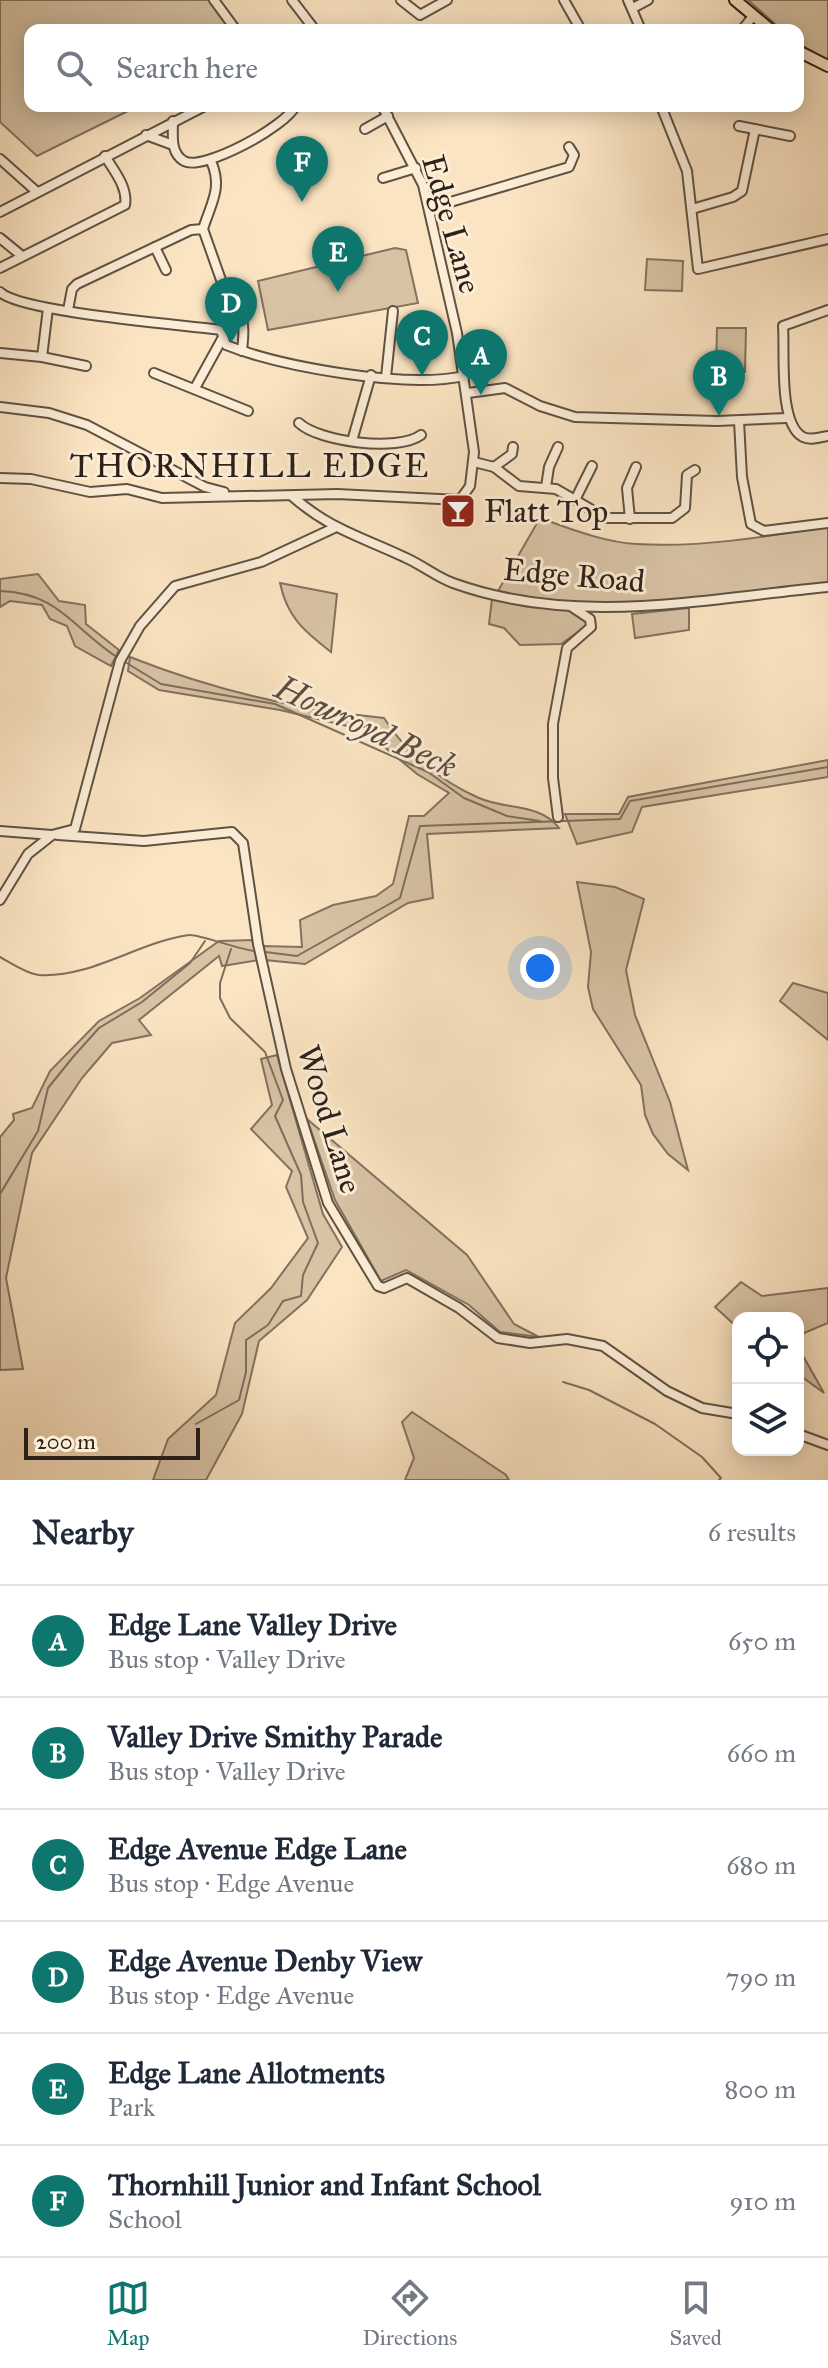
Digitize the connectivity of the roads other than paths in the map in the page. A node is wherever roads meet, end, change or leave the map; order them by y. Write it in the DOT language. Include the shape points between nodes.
graph roads {
  1 [pos="214,0"];
  2 [pos="292,0"];
  3 [pos="401,0"];
  4 [pos="447,0"];
  5 [pos="564,0"];
  6 [pos="648,0"];
  7 [pos="735,0"];
  8 [pos="631,4"];
  9 [pos="754,15"];
  10 [pos="232,24"];
  11 [pos="310,24"];
  12 [pos="578,24"];
  13 [pos="639,24"];
  14 [pos="747,24"];
  15 [pos="764,24"];
  16 [pos="804,54"];
  17 [pos="828,66"];
  18 [pos="192,112"];
  19 [pos="291,112"];
  20 [pos="386,112"];
  21 [pos="663,112"];
  22 [pos="388,116"];
  23 [pos="173,121"];
  24 [pos="739,126"];
  25 [pos="365,129"];
  26 [pos="755,129"];
  27 [pos="146,135"];
  28 [pos="790,136"];
  29 [pos="173,145"];
  30 [pos="569,147"];
  31 [pos="105,156"];
  32 [pos="0,159"];
  33 [pos="211,161"];
  34 [pos="416,168"];
  35 [pos="383,178"];
  36 [pos="37,192"];
  37 [pos="430,208"];
  38 [pos="692,209"];
  39 [pos="0,212"];
  40 [pos="203,229"];
  41 [pos="0,238"];
  42 [pos="828,239"];
  43 [pos="155,247"];
  44 [pos="22,256"];
  45 [pos="0,268"];
  46 [pos="166,270"];
  47 [pos="0,292"];
  48 [pos="9,300"];
  49 [pos="224,306"];
  50 [pos="1,308"];
  51 [pos="48,308"];
  52 [pos="68,310"];
  53 [pos="828,310"];
  54 [pos="393,311"];
  55 [pos="221,335"];
  56 [pos="242,351"];
  57 [pos="0,353"];
  58 [pos="42,357"];
  59 [pos="86,366"];
  60 [pos="154,373"];
  61 [pos="371,375"];
  62 [pos="464,376"];
  63 [pos="386,377"];
  64 [pos="195,388"];
  65 [pos="468,393"];
  66 [pos="0,407"];
  67 [pos="248,411"];
  68 [pos="787,418"];
  69 [pos="739,421"];
  70 [pos="299,423"];
  71 [pos="421,435"];
  72 [pos="828,436"];
  73 [pos="352,441"];
  74 [pos="513,447"];
  75 [pos="558,447"];
  76 [pos="474,462"];
  77 [pos="592,466"];
  78 [pos="494,467"];
  79 [pos="636,467"];
  80 [pos="688,472"];
  81 [pos="0,478"];
  82 [pos="546,487"];
  83 [pos="232,494"];
  84 [pos="292,496"];
  85 [pos="575,500"];
  86 [pos="630,519"];
  87 [pos="828,523"];
  88 [pos="334,528"];
  89 [pos="828,587"];
  90 [pos="568,605"];
  91 [pos="558,817"];
  92 [pos="0,831"];
  93 [pos="76,832"];
  94 [pos="55,835"];
  95 [pos="0,900"];
  96 [pos="732,1413"];
  97 [pos="804,1436"];
  98 [pos="828,1445"];
  1 -- 10 [label="street"];
  2 -- 11 [label="street"];
  3 -- 4 [label="street" via="420,15"];
  5 -- 12 [label="street"];
  6 -- 8 [label="street"];
  7 -- 9 [label="main road"];
  8 -- 13 [label="street"];
  9 -- 14 [label="street"];
  9 -- 15 [label="main road"];
  16 -- 17 [label="main road"];
  18 -- 23 [label="street"];
  19 -- 33 [label="street" via="284,123"];
  20 -- 22 [label="street, Edge Lane"];
  21 -- 38 [label="street" via="687,171"];
  22 -- 25 [label="street"];
  22 -- 34 [label="street, Edge Lane"];
  23 -- 27 [label="street"];
  23 -- 29 [label="street"];
  24 -- 26 [label="street"];
  26 -- 28 [label="street"];
  26 -- 38 [label="street" via="742,191"];
  27 -- 29 [label="street"];
  27 -- 31 [label="street"];
  29 -- 33 [label="street" via="185,162"];
  30 -- 37 [label="street" via="574,155 569,167"];
  31 -- 36 [label="street"];
  31 -- 44 [label="street" via="121,181 125,205"];
  32 -- 36 [label="street"];
  33 -- 40 [label="street" via="217,190"];
  34 -- 35 [label="street"];
  34 -- 37 [label="street, Edge Lane"];
  36 -- 39 [label="street"];
  37 -- 62 [label="street, Edge Lane"];
  38 -- 42 [label="street" via="698,269"];
  40 -- 43 [label="street"];
  40 -- 49 [label="street" via="221,273"];
  41 -- 44 [label="street"];
  43 -- 46 [label="street"];
  43 -- 52 [label="street" via="77,284"];
  44 -- 45 [label="street"];
  47 -- 48 [label="street"];
  48 -- 50 [label="street"];
  48 -- 51 [label="street"];
  49 -- 55 [label="street"];
  49 -- 56 [label="street" via="235,309 244,322"];
  51 -- 52 [label="street"];
  51 -- 58 [label="street"];
  52 -- 55 [label="street"];
  53 -- 68 [label="street" via="783,326"];
  54 -- 63 [label="street"];
  55 -- 56 [label="street"];
  55 -- 64 [label="street"];
  56 -- 61 [label="street" via="278,363"];
  57 -- 58 [label="street"];
  58 -- 59 [label="street"];
  60 -- 64 [label="street"];
  61 -- 63 [label="street"];
  61 -- 73 [label="street"];
  62 -- 63 [label="street" via="419,381"];
  62 -- 65 [label="street, Edge Lane"];
  64 -- 67 [label="street"];
  65 -- 69 [label="street" via="505,388 575,417"];
  65 -- 76 [label="street, Edge Lane"];
  66 -- 83 [label="street" via="49,413 87,425 205,487"];
  68 -- 69 [label="street"];
  68 -- 72 [label="street" via="801,436"];
  69 -- 87 [label="street" via="743,490 751,524 764,531"];
  70 -- 73 [label="street"];
  71 -- 73 [label="street" via="385,445"];
  74 -- 78 [label="street" via="512,454"];
  75 -- 82 [label="street"];
  76 -- 78 [label="street"];
  76 -- 84 [label="street, Edge Lane" via="470,486 460,500"];
  77 -- 85 [label="street"];
  78 -- 82 [label="street" via="519,486"];
  79 -- 86 [label="street" via="627,488"];
  80 -- 86 [label="street" via="685,508 672,518"];
  81 -- 83 [label="street" via="90,492 127,489 162,498"];
  82 -- 85 [label="street"];
  83 -- 84 [label="street"];
  84 -- 88 [label="street, Edge Road"];
  85 -- 86 [label="street" via="606,518"];
  88 -- 90 [label="street, Edge Road" via="450,582 530,602"];
  88 -- 93 [label="street" via="261,562 175,586 140,626 120,661"];
  89 -- 90 [label="street, Edge Road" via="626,609"];
  90 -- 91 [label="street" via="584,613 591,627 567,648 553,724"];
  92 -- 94 [label="street"];
  93 -- 94 [label="street"];
  93 -- 96 [label="street, Wood Lane" via="144,841 238,835 268,990 300,1114 328,1203 378,1286 407,1278 498,1338 530,1343 567,1339 603,1346 667,1391 702,1408"];
  94 -- 95 [label="street" via="28,854"];
  97 -- 98 [label="street"];
}
